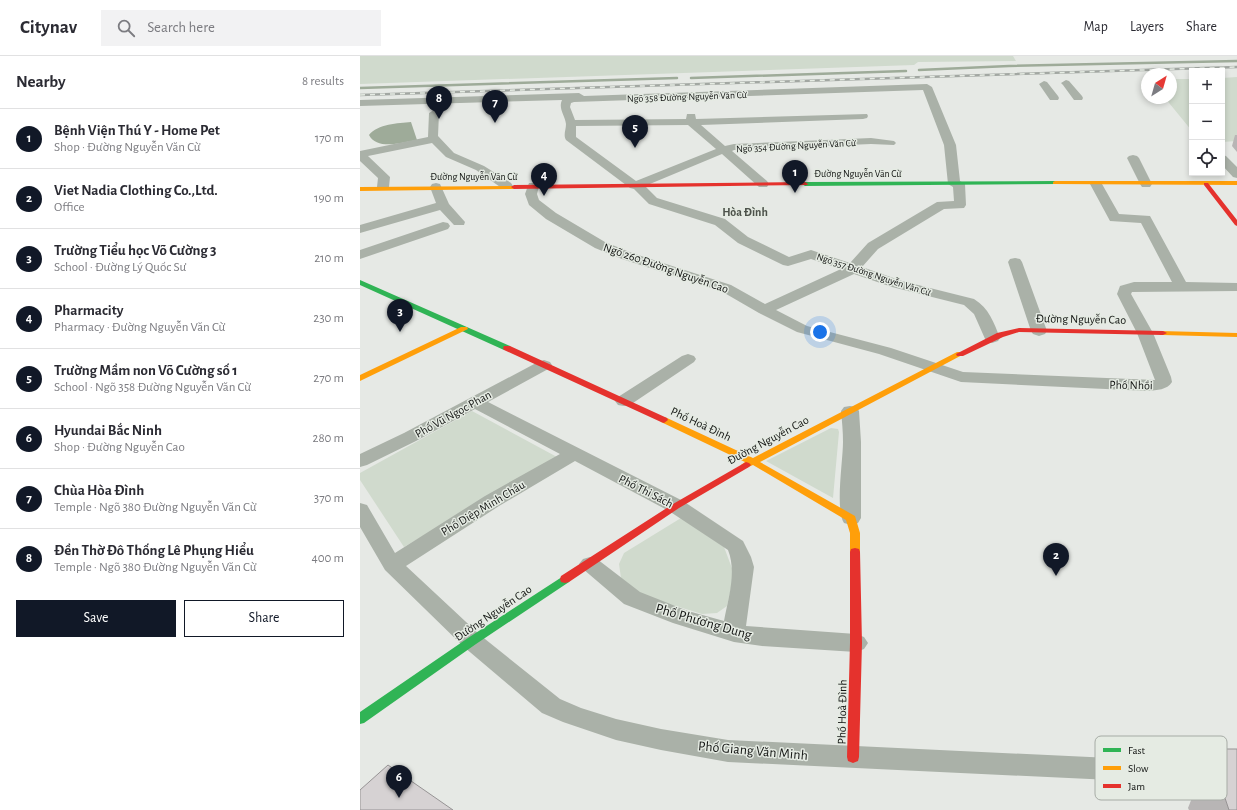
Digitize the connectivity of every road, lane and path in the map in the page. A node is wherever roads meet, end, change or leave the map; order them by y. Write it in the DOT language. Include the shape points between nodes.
graph roads {
  1 [pos="1066,83"];
  2 [pos="1044,84"];
  3 [pos="689,96"];
  4 [pos="858,97"];
  5 [pos="600,98"];
  6 [pos="1054,98"];
  7 [pos="1078,98"];
  8 [pos="360,103"];
  9 [pos="434,113"];
  10 [pos="863,116"];
  11 [pos="691,122"];
  12 [pos="571,123"];
  13 [pos="435,139"];
  14 [pos="871,141"];
  15 [pos="890,143"];
  16 [pos="723,150"];
  17 [pos="360,154"];
  18 [pos="1133,158"];
  19 [pos="1225,161"];
  20 [pos="1237,174"];
  21 [pos="1237,183"];
  22 [pos="763,184"];
  23 [pos="957,184"];
  24 [pos="1096,184"];
  25 [pos="1146,184"];
  26 [pos="1206,184"];
  27 [pos="636,185"];
  28 [pos="507,186"];
  29 [pos="532,186"];
  30 [pos="383,187"];
  31 [pos="436,187"];
  32 [pos="360,189"];
  33 [pos="443,205"];
  34 [pos="459,222"];
  35 [pos="1237,224"];
  36 [pos="443,226"];
  37 [pos="360,229"];
  38 [pos="360,255"];
  39 [pos="1015,262"];
  40 [pos="852,269"];
  41 [pos="360,282"];
  42 [pos="1181,286"];
  43 [pos="1237,287"];
  44 [pos="764,310"];
  45 [pos="464,329"];
  46 [pos="1039,331"];
  47 [pos="1145,333"];
  48 [pos="1237,335"];
  49 [pos="992,338"];
  50 [pos="688,359"];
  51 [pos="544,364"];
  52 [pos="933,367"];
  53 [pos="360,378"];
  54 [pos="624,401"];
  55 [pos="474,402"];
  56 [pos="850,411"];
  57 [pos="574,454"];
  58 [pos="360,461"];
  59 [pos="752,461"];
  60 [pos="676,506"];
  61 [pos="360,510"];
  62 [pos="851,518"];
  63 [pos="590,564"];
  64 [pos="392,565"];
  65 [pos="734,633"];
  66 [pos="472,641"];
  67 [pos="856,643"];
  68 [pos="360,718"];
  69 [pos="853,757"];
  70 [pos="1095,768"];
  71 [pos="1227,775"];
  72 [pos="1237,775"];
  1 -- 7 [label="street"];
  2 -- 6 [label="street"];
  3 -- 4 [label="street, Ngõ 358 Đường Nguyễn Văn Cừ"];
  3 -- 5 [label="street, Ngõ 358 Đường Nguyễn Văn Cừ"];
  3 -- 11 [label="street"];
  4 -- 10 [label="street"];
  4 -- 23 [label="street, Ngõ 358 Đường Nguyễn Văn Cừ" via="927,87 950,145"];
  5 -- 8 [label="street" via="571,96"];
  5 -- 12 [label="street, Ngõ 358 Đường Nguyễn Văn Cừ" via="566,101 565,107"];
  9 -- 13 [label="street"];
  10 -- 11 [label="street"];
  10 -- 14 [label="street"];
  11 -- 12 [label="street"];
  11 -- 16 [label="street"];
  12 -- 27 [label="street, Ngõ 358 Đường Nguyễn Văn Cừ" via="570,138"];
  13 -- 17 [label="street"];
  13 -- 28 [label="street" via="450,154 480,168"];
  14 -- 15 [label="street, Ngõ 354 Đường Nguyễn Văn Cừ"];
  14 -- 16 [label="street, Ngõ 354 Đường Nguyễn Văn Cừ" via="734,147"];
  16 -- 22 [label="street"];
  16 -- 27 [label="street, Ngõ 354 Đường Nguyễn Văn Cừ"];
  17 -- 30 [label="street" via="384,176"];
  18 -- 25 [label="street"];
  19 -- 20 [label="street"];
  21 -- 26 [label="main road, Đường Nguyễn Văn Cừ"];
  22 -- 23 [label="main road, Đường Nguyễn Văn Cừ"];
  22 -- 27 [label="main road, Đường Nguyễn Văn Cừ"];
  23 -- 24 [label="main road, Đường Nguyễn Văn Cừ"];
  23 -- 40 [label="street" via="960,205 941,205 933,209 873,246"];
  24 -- 25 [label="main road, Đường Nguyễn Văn Cừ"];
  24 -- 42 [label="street" via="1116,218 1145,219"];
  25 -- 26 [label="main road, Đường Nguyễn Văn Cừ"];
  26 -- 35 [label="main road"];
  27 -- 29 [label="main road, Đường Nguyễn Văn Cừ"];
  27 -- 40 [label="street, Ngõ 357 Đường Nguyễn Văn Cừ" via="653,201 720,222 742,240 782,260 792,261 811,254"];
  28 -- 29 [label="main road, Đường Nguyễn Văn Cừ"];
  28 -- 31 [label="main road, Đường Nguyễn Văn Cừ"];
  29 -- 44 [label="street, Ngõ 260 Đường Nguyễn Cao" via="533,202 551,216 600,245 714,283"];
  30 -- 31 [label="main road, Đường Nguyễn Văn Cừ"];
  30 -- 32 [label="main road, Đường Nguyễn Văn Cừ"];
  31 -- 33 [label="street"];
  33 -- 34 [label="street"];
  33 -- 37 [label="street"];
  36 -- 38 [label="street"];
  39 -- 46 [label="street"];
  40 -- 44 [label="street"];
  40 -- 49 [label="street, Ngõ 357 Đường Nguyễn Văn Cừ" via="970,302 977,306 984,317"];
  41 -- 45 [label="main road, Phố Hoà Đình"];
  42 -- 43 [label="street, Phố Nhồi"];
  42 -- 47 [label="street, Phố Nhồi" via="1134,286 1125,289 1124,294"];
  44 -- 52 [label="street, Ngõ 260 Đường Nguyễn Cao" via="802,329"];
  45 -- 51 [label="main road, Phố Hoà Đình"];
  45 -- 53 [label="main road"];
  46 -- 47 [label="main road, Đường Nguyễn Cao"];
  46 -- 49 [label="main road, Đường Nguyễn Cao" via="1020,330"];
  47 -- 48 [label="main road, Đường Nguyễn Cao"];
  47 -- 52 [label="street, Phố Nhồi" via="1163,377 1164,382 1159,385 994,381 961,377"];
  49 -- 52 [label="main road, Đường Nguyễn Cao"];
  50 -- 54 [label="street"];
  51 -- 54 [label="main road, Phố Hoà Đình"];
  51 -- 55 [label="street, Phố Vũ Ngọc Phan"];
  52 -- 56 [label="main road, Đường Nguyễn Cao"];
  54 -- 59 [label="main road, Phố Hoà Đình"];
  55 -- 57 [label="street, Phố Thi Sách"];
  55 -- 58 [label="street, Phố Vũ Ngọc Phan"];
  56 -- 59 [label="main road, Đường Nguyễn Cao"];
  56 -- 62 [label="street"];
  57 -- 60 [label="street, Phố Thi Sách"];
  57 -- 64 [label="street, Phố Diệp Minh Châu" via="492,501"];
  59 -- 60 [label="main road, Đường Nguyễn Cao"];
  59 -- 62 [label="main road, Phố Hoà Đình"];
  60 -- 63 [label="main road, Đường Nguyễn Cao"];
  60 -- 65 [label="street, Phố Thi Sách" via="736,546 741,557 742,578"];
  61 -- 64 [label="street, Phố Giang Văn Minh"];
  62 -- 67 [label="main road, Phố Hoà Đình" via="855,533"];
  63 -- 65 [label="street, Phố Phương Dung" via="626,593 645,604"];
  63 -- 66 [label="main road, Đường Nguyễn Cao"];
  64 -- 66 [label="street, Phố Giang Văn Minh"];
  65 -- 67 [label="street, Phố Phương Dung"];
  66 -- 68 [label="main road, Đường Nguyễn Cao"];
  66 -- 69 [label="street, Phố Giang Văn Minh" via="551,706 596,723 728,751"];
  67 -- 69 [label="main road, Phố Hoà Đình"];
  69 -- 70 [label="street, Phố Giang Văn Minh"];
  71 -- 72 [label="street, Phố Giang Văn Minh"];
}
